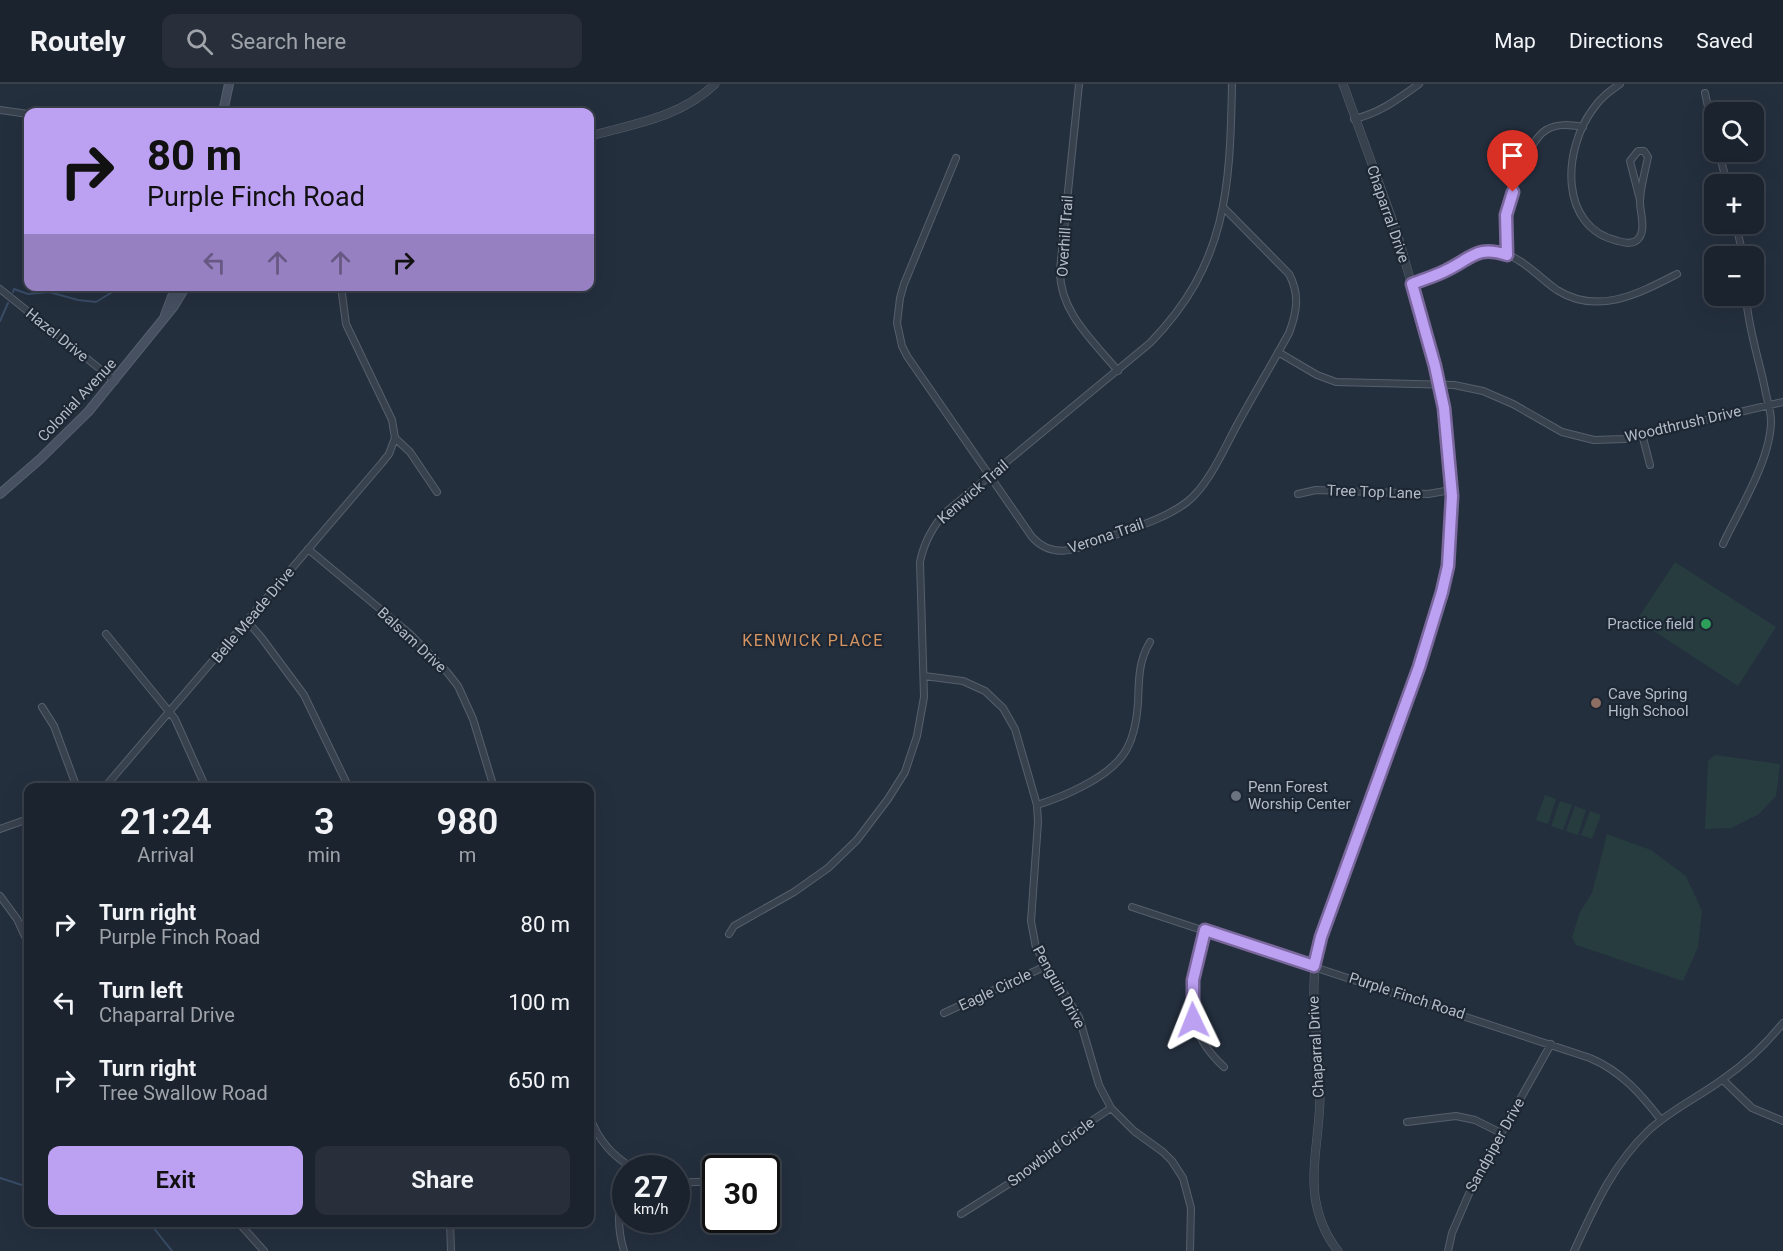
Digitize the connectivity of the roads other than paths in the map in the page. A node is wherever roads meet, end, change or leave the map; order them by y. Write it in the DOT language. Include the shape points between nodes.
graph roads {
  1 [pos="230,84"];
  2 [pos="716,84"];
  3 [pos="1079,84"];
  4 [pos="1232,84"];
  5 [pos="1342,84"];
  6 [pos="1419,84"];
  7 [pos="1620,84"];
  8 [pos="1705,93"];
  9 [pos="1707,102"];
  10 [pos="225,108"];
  11 [pos="0,110"];
  12 [pos="24,113"];
  13 [pos="1354,119"];
  14 [pos="1583,126"];
  15 [pos="594,135"];
  16 [pos="956,158"];
  17 [pos="1640,200"];
  18 [pos="1224,208"];
  19 [pos="1507,255"];
  20 [pos="1677,274"];
  21 [pos="1412,284"];
  22 [pos="0,289"];
  23 [pos="174,291"];
  24 [pos="183,291"];
  25 [pos="342,291"];
  26 [pos="1747,306"];
  27 [pos="165,316"];
  28 [pos="1278,352"];
  29 [pos="1118,371"];
  30 [pos="115,381"];
  31 [pos="1439,384"];
  32 [pos="1783,402"];
  33 [pos="1768,405"];
  34 [pos="1642,434"];
  35 [pos="395,438"];
  36 [pos="1650,465"];
  37 [pos="990,477"];
  38 [pos="1451,490"];
  39 [pos="437,492"];
  40 [pos="0,494"];
  41 [pos="1298,494"];
  42 [pos="1723,544"];
  43 [pos="308,549"];
  44 [pos="248,621"];
  45 [pos="106,634"];
  46 [pos="1150,642"];
  47 [pos="924,676"];
  48 [pos="42,707"];
  49 [pos="170,711"];
  50 [pos="74,783"];
  51 [pos="108,783"];
  52 [pos="204,783"];
  53 [pos="347,783"];
  54 [pos="493,783"];
  55 [pos="1037,805"];
  56 [pos="24,820"];
  57 [pos="0,829"];
  58 [pos="0,896"];
  59 [pos="1132,907"];
  60 [pos="1205,930"];
  61 [pos="24,934"];
  62 [pos="729,934"];
  63 [pos="1046,966"];
  64 [pos="1314,966"];
  65 [pos="944,1013"];
  66 [pos="1783,1023"];
  67 [pos="1551,1044"];
  68 [pos="1224,1067"];
  69 [pos="1723,1080"];
  70 [pos="1111,1108"];
  71 [pos="1661,1120"];
  72 [pos="1783,1121"];
  73 [pos="1407,1122"];
  74 [pos="594,1125"];
  75 [pos="1501,1133"];
  76 [pos="615,1155"];
  77 [pos="961,1214"];
  78 [pos="242,1227"];
  79 [pos="450,1227"];
  80 [pos="620,1233"];
  81 [pos="264,1251"];
  82 [pos="451,1251"];
  83 [pos="624,1251"];
  84 [pos="1190,1251"];
  85 [pos="1338,1251"];
  86 [pos="1448,1251"];
  87 [pos="1574,1251"];
  1 -- 10 [label="main road"];
  2 -- 15 [label="street" via="667,114"];
  3 -- 29 [label="street, Overhill Trail" via="1061,287 1073,316"];
  4 -- 18 [label="street, Kenwick Trail"];
  5 -- 13 [label="street, Chaparral Drive"];
  6 -- 13 [label="street" via="1385,108"];
  7 -- 14 [label="street" via="1600,100"];
  8 -- 9 [label="street"];
  11 -- 12 [label="street"];
  13 -- 21 [label="street, Chaparral Drive"];
  14 -- 17 [label="street" via="1572,166 1572,192 1579,214 1590,228 1603,235 1634,242 1642,231"];
  14 -- 19 [label="street" via="1554,126 1537,138 1509,202"];
  16 -- 37 [label="street, Verona Trail" via="904,284 897,323 907,356"];
  17 -- 17 [label="street" via="1648,157 1644,152 1638,152 1630,161"];
  18 -- 28 [label="street, Verona Trail" via="1293,282 1296,309"];
  18 -- 29 [label="street, Kenwick Trail" via="1209,258 1190,294 1165,328"];
  19 -- 20 [label="street" via="1555,289 1589,301 1623,299"];
  19 -- 21 [label="street" via="1477,252 1448,270"];
  21 -- 31 [label="street, Chaparral Drive"];
  22 -- 30 [label="street, Hazel Drive"];
  23 -- 27 [label="main road, Colonial Avenue"];
  24 -- 27 [label="main road, Colonial Avenue"];
  25 -- 35 [label="street" via="345,324 392,420"];
  26 -- 33 [label="street"];
  27 -- 30 [label="main road, Colonial Avenue"];
  28 -- 31 [label="street, Woodthrush Drive" via="1336,382"];
  28 -- 37 [label="street, Verona Trail" via="1197,492 1184,505 1153,520 1083,547 1054,551 1032,537"];
  29 -- 37 [label="street, Kenwick Trail"];
  30 -- 40 [label="main road, Colonial Avenue" via="65,435"];
  31 -- 34 [label="street, Woodthrush Drive" via="1497,396 1572,436 1609,440"];
  31 -- 38 [label="street, Chaparral Drive"];
  32 -- 33 [label="street, Woodthrush Drive"];
  33 -- 34 [label="street, Woodthrush Drive"];
  33 -- 42 [label="street" via="1771,420 1766,452"];
  34 -- 36 [label="street"];
  35 -- 39 [label="street" via="410,452"];
  35 -- 43 [label="street, Belle Meade Drive" via="389,454"];
  37 -- 47 [label="street, Kenwick Trail" via="946,512 925,542 920,562"];
  38 -- 41 [label="street, Tree Top Lane" via="1428,494 1316,490"];
  38 -- 64 [label="street, Chaparral Drive" via="1450,549 1442,592"];
  43 -- 44 [label="street, Belle Meade Drive"];
  43 -- 54 [label="street, Balsam Drive" via="410,634 447,672 473,719"];
  44 -- 49 [label="street, Belle Meade Drive"];
  44 -- 53 [label="street" via="304,695"];
  45 -- 49 [label="street"];
  46 -- 55 [label="street" via="1138,672 1135,727 1124,755 1102,776"];
  47 -- 55 [label="street, Penguin Drive" via="969,683 986,691 1003,708 1015,729"];
  47 -- 62 [label="street, Kenwick Trail" via="917,736 905,772 888,799 857,840 828,868 734,926"];
  48 -- 50 [label="street" via="54,726"];
  49 -- 51 [label="street, Belle Meade Drive"];
  49 -- 52 [label="street"];
  55 -- 63 [label="street, Penguin Drive" via="1031,927 1035,948"];
  56 -- 57 [label="street"];
  58 -- 61 [label="street"];
  59 -- 60 [label="street, Purple Finch Road"];
  60 -- 64 [label="street, Purple Finch Road"];
  60 -- 68 [label="street" via="1193,980 1192,1013 1201,1039"];
  63 -- 65 [label="street, Eagle Circle"];
  63 -- 70 [label="street, Penguin Drive" via="1079,1017 1099,1085"];
  64 -- 67 [label="street, Purple Finch Road"];
  64 -- 85 [label="street, Chaparral Drive" via="1320,1097 1315,1199 1321,1220"];
  66 -- 69 [label="street"];
  67 -- 71 [label="street, Purple Finch Road" via="1614,1071 1632,1085"];
  67 -- 75 [label="street, Sandpiper Drive"];
  69 -- 71 [label="street"];
  69 -- 72 [label="street" via="1752,1108"];
  70 -- 77 [label="street, Snowbird Circle" via="1066,1138 1026,1173"];
  70 -- 84 [label="street, Penguin Drive" via="1178,1168 1191,1208"];
  71 -- 87 [label="street" via="1615,1170"];
  73 -- 75 [label="street" via="1456,1116"];
  74 -- 76 [label="street" via="602,1142"];
  75 -- 86 [label="street, Sandpiper Drive" via="1463,1205"];
  78 -- 81 [label="street"];
  79 -- 82 [label="street"];
  80 -- 83 [label="street"];
}
